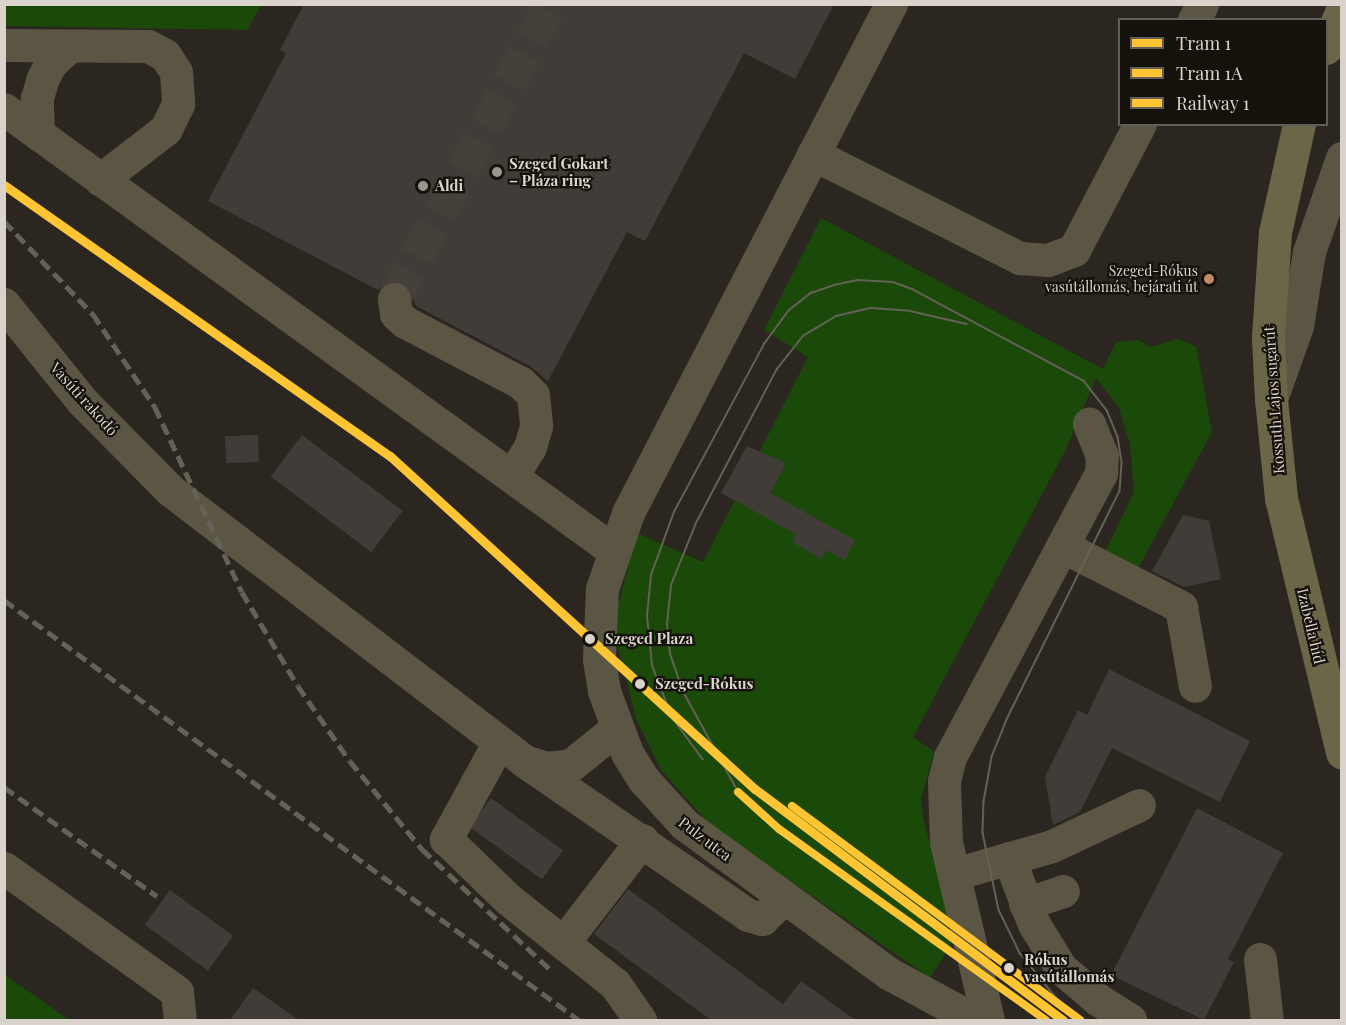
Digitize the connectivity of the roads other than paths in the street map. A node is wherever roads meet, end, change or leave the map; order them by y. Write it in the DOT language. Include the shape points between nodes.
graph roads {
  1 [pos="891,4"];
  2 [pos="1202,4"];
  3 [pos="1341,10"];
  4 [pos="1195,18"];
  5 [pos="1328,43"];
  6 [pos="4,45"];
  7 [pos="68,47"];
  8 [pos="4,108"];
  9 [pos="1139,126"];
  10 [pos="1299,126"];
  11 [pos="38,134"];
  12 [pos="813,154"];
  13 [pos="1341,158"];
  14 [pos="100,180"];
  15 [pos="394,299"];
  16 [pos="4,304"];
  17 [pos="1271,399"];
  18 [pos="1089,424"];
  19 [pos="512,477"];
  20 [pos="1281,498"];
  21 [pos="1062,546"];
  22 [pos="613,550"];
  23 [pos="1195,686"];
  24 [pos="616,729"];
  25 [pos="498,742"];
  26 [pos="1341,753"];
  27 [pos="524,761"];
  28 [pos="1139,805"];
  29 [pos="642,840"];
  30 [pos="1009,858"];
  31 [pos="4,868"];
  32 [pos="954,874"];
  33 [pos="1063,891"];
  34 [pos="784,898"];
  35 [pos="1025,904"];
  36 [pos="563,943"];
  37 [pos="1260,959"];
  38 [pos="180,1020"];
  39 [pos="640,1020"];
  40 [pos="975,1020"];
  41 [pos="988,1020"];
  42 [pos="1130,1020"];
  43 [pos="1267,1020"];
  1 -- 12 [label="street, Pulz utca"];
  2 -- 4 [label="street"];
  3 -- 5 [label="main road"];
  6 -- 7 [label="street"];
  7 -- 11 [label="street" via="50,64 42,80 37,98"];
  7 -- 14 [label="street" via="148,46 165,55 176,72 178,104 166,129"];
  8 -- 11 [label="street"];
  9 -- 12 [label="street" via="1074,250 1048,260 1020,258"];
  10 -- 17 [label="main road, Kossuth Lajos sugárút" via="1275,232 1268,338"];
  11 -- 14 [label="street"];
  12 -- 22 [label="street, Pulz utca"];
  13 -- 17 [label="street" via="1309,252 1297,326"];
  14 -- 19 [label="street"];
  15 -- 19 [label="street" via="396,314 405,322 521,383 533,395 536,426 530,447"];
  16 -- 25 [label="street, Vasúti rakodó" via="82,401 170,490"];
  17 -- 20 [label="main road, Kossuth Lajos sugárút"];
  18 -- 21 [label="street" via="1102,456 1101,473"];
  19 -- 22 [label="street"];
  20 -- 26 [label="main road, Izabella híd"];
  21 -- 23 [label="street" via="1181,607"];
  21 -- 32 [label="street" via="950,757 942,805"];
  22 -- 24 [label="street, Pulz utca" via="602,589 598,636 604,691"];
  24 -- 27 [label="street" via="571,765 547,768"];
  24 -- 34 [label="street, Pulz utca" via="644,780 666,806 684,824"];
  25 -- 27 [label="street, Vasúti rakodó"];
  25 -- 36 [label="street" via="446,839 508,899"];
  27 -- 29 [label="street, Vasúti rakodó"];
  28 -- 30 [label="street" via="1052,846"];
  29 -- 34 [label="street, Vasúti rakodó" via="754,918 770,915"];
  29 -- 36 [label="street"];
  30 -- 32 [label="street"];
  30 -- 35 [label="street"];
  31 -- 38 [label="street" via="177,992"];
  32 -- 41 [label="street"];
  33 -- 35 [label="street"];
  34 -- 40 [label="street, Pulz utca" via="888,973"];
  35 -- 42 [label="street" via="1045,946 1061,968 1097,999"];
  36 -- 39 [label="street" via="615,984"];
  37 -- 43 [label="street"];
}
